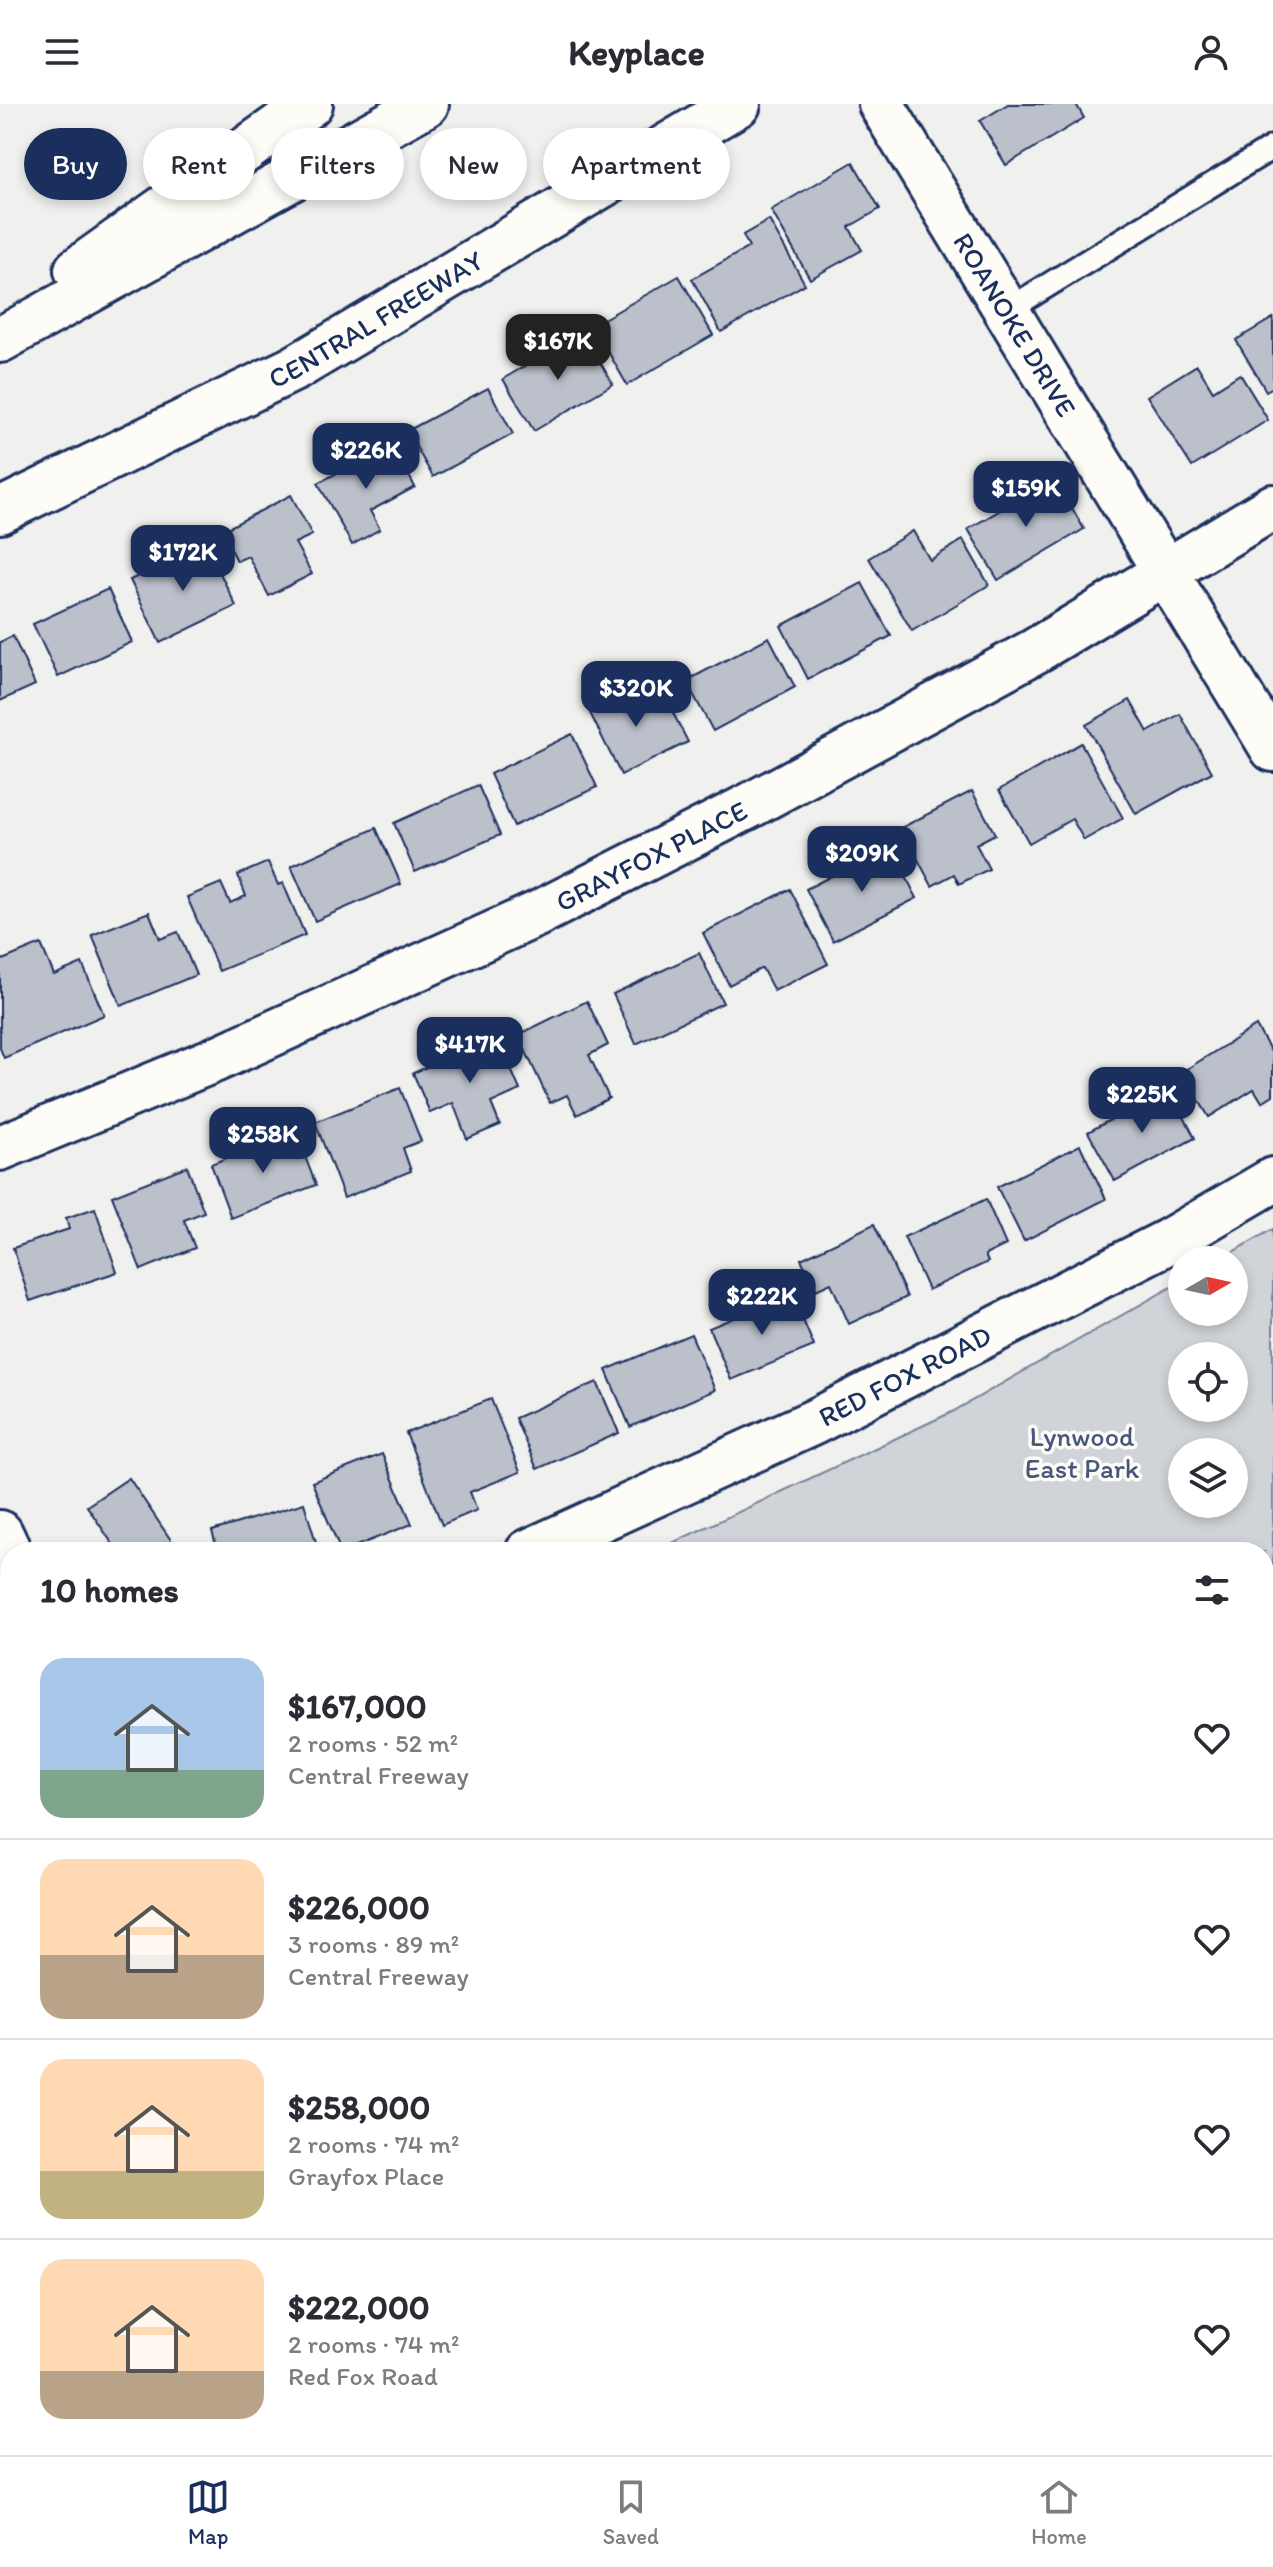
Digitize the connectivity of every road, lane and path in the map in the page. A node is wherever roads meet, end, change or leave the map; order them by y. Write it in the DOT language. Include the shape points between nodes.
graph roads {
  1 [pos="310,104"];
  2 [pos="426,104"];
  3 [pos="738,104"];
  4 [pos="881,104"];
  5 [pos="1273,147"];
  6 [pos="1006,311"];
  7 [pos="0,325"];
  8 [pos="0,340"];
  9 [pos="1273,507"];
  10 [pos="0,511"];
  11 [pos="1165,572"];
  12 [pos="1273,749"];
  13 [pos="0,1148"];
  14 [pos="1273,1180"];
  15 [pos="550,1542"];
  1 -- 7 [label="main road"];
  2 -- 8 [label="main road"];
  3 -- 10 [label="main road, CENTRAL FREEWAY" via="295,368"];
  4 -- 6 [label="main road, ROANOKE DRIVE"];
  5 -- 6 [label="lane"];
  6 -- 11 [label="main road, ROANOKE DRIVE"];
  9 -- 11 [label="main road, GRAYFOX PLACE"];
  11 -- 12 [label="main road, ROANOKE DRIVE"];
  11 -- 13 [label="main road, GRAYFOX PLACE" via="994,673 537,914 214,1060"];
  14 -- 15 [label="main road, RED FOX ROAD" via="1169,1241 814,1422"];
}
